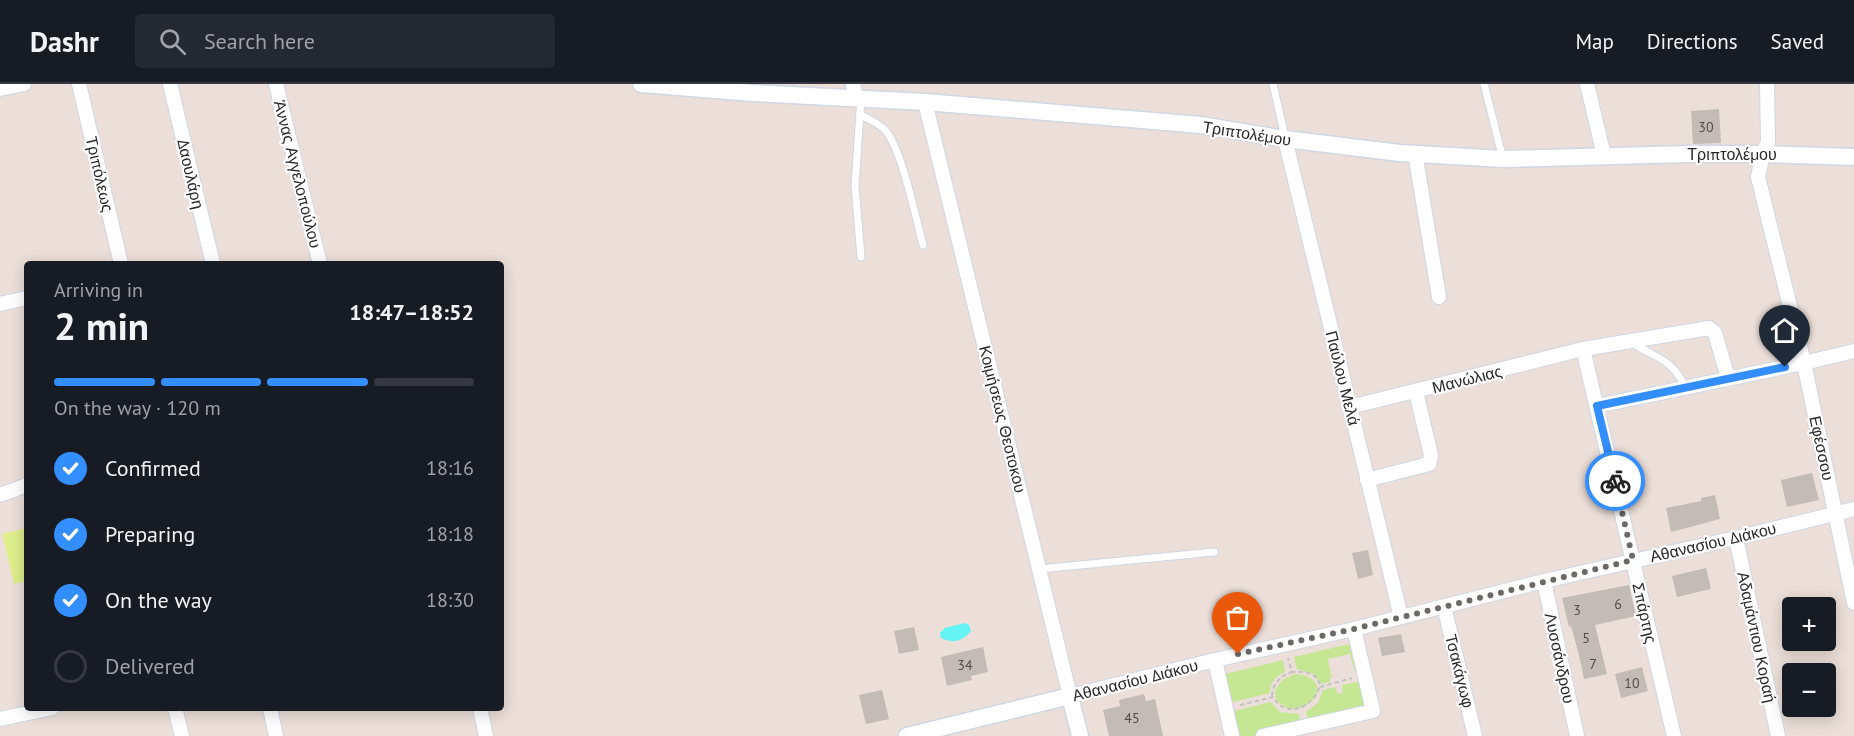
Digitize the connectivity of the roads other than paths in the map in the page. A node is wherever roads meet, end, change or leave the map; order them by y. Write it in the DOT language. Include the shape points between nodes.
graph roads {
  1 [pos="24,84"];
  2 [pos="80,84"];
  3 [pos="170,84"];
  4 [pos="276,84"];
  5 [pos="649,84"];
  6 [pos="1273,84"];
  7 [pos="1484,84"];
  8 [pos="1587,84"];
  9 [pos="1767,84"];
  10 [pos="0,88"];
  11 [pos="753,88"];
  12 [pos="857,99"];
  13 [pos="925,102"];
  14 [pos="1285,139"];
  15 [pos="1415,153"];
  16 [pos="1763,154"];
  17 [pos="1604,156"];
  18 [pos="1854,157"];
  19 [pos="1503,159"];
  20 [pos="923,245"];
  21 [pos="861,257"];
  22 [pos="120,261"];
  23 [pos="212,261"];
  24 [pos="319,261"];
  25 [pos="1439,297"];
  26 [pos="24,299"];
  27 [pos="0,304"];
  28 [pos="1631,341"];
  29 [pos="1583,349"];
  30 [pos="1854,351"];
  31 [pos="1804,363"];
  32 [pos="1728,378"];
  33 [pos="1685,387"];
  34 [pos="1416,392"];
  35 [pos="1597,406"];
  36 [pos="1350,407"];
  37 [pos="1367,480"];
  38 [pos="24,486"];
  39 [pos="0,495"];
  40 [pos="1854,509"];
  41 [pos="1835,513"];
  42 [pos="1736,538"];
  43 [pos="1214,552"];
  44 [pos="1633,560"];
  45 [pos="1040,569"];
  46 [pos="1544,581"];
  47 [pos="1854,603"];
  48 [pos="1444,606"];
  49 [pos="1401,617"];
  50 [pos="1354,629"];
  51 [pos="1215,660"];
  52 [pos="1070,696"];
  53 [pos="38,711"];
  54 [pos="177,711"];
  55 [pos="271,711"];
  56 [pos="481,711"];
  57 [pos="0,719"];
  58 [pos="182,736"];
  59 [pos="276,736"];
  60 [pos="486,736"];
  61 [pos="907,736"];
  62 [pos="1080,736"];
  63 [pos="1232,736"];
  64 [pos="1263,736"];
  65 [pos="1476,736"];
  66 [pos="1577,736"];
  67 [pos="1674,736"];
  68 [pos="1778,736"];
  1 -- 10 [label="street"];
  2 -- 22 [label="street, Τριπόλεως"];
  3 -- 23 [label="street, Δαουλάρη"];
  4 -- 24 [label="street, Άννας Αγγελοπούλου"];
  5 -- 11 [label="street, Τριπτολέμου"];
  6 -- 14 [label="lane"];
  7 -- 19 [label="lane"];
  8 -- 17 [label="street"];
  9 -- 16 [label="street, Εφέσσου" via="1768,142"];
  11 -- 12 [label="street, Τριπτολέμου"];
  12 -- 13 [label="street, Τριπτολέμου"];
  12 -- 20 [label="lane" via="890,137 898,154"];
  12 -- 21 [label="lane" via="855,186"];
  13 -- 14 [label="street, Τριπτολέμου" via="1201,125"];
  13 -- 45 [label="street, Κοιμήσεως Θεοτοκου"];
  14 -- 15 [label="street, Τριπτολέμου"];
  14 -- 36 [label="street, Παύλου Μελά"];
  15 -- 19 [label="street, Τριπτολέμου"];
  15 -- 25 [label="street"];
  16 -- 17 [label="street, Τριπτολέμου"];
  16 -- 18 [label="street, Τριπτολέμου"];
  16 -- 31 [label="street, Εφέσσου" via="1758,177"];
  17 -- 19 [label="street, Τριπτολέμου"];
  26 -- 27 [label="street"];
  28 -- 29 [label="street, Μανώλιας"];
  28 -- 32 [label="street, Μανώλιας" via="1709,328 1715,333"];
  28 -- 33 [label="lane" via="1670,364"];
  29 -- 34 [label="street, Μανώλιας"];
  29 -- 35 [label="street, Σπάρτης"];
  30 -- 31 [label="street"];
  31 -- 32 [label="street"];
  31 -- 41 [label="street, Εφέσσου"];
  32 -- 33 [label="street"];
  33 -- 35 [label="street"];
  34 -- 36 [label="street, Μανώλιας"];
  34 -- 37 [label="street" via="1431,455 1429,464"];
  35 -- 44 [label="street, Σπάρτης"];
  36 -- 37 [label="street, Παύλου Μελά"];
  37 -- 49 [label="street, Παύλου Μελά"];
  38 -- 39 [label="street"];
  40 -- 41 [label="street, Αθανασίου Διάκου"];
  41 -- 42 [label="street, Αθανασίου Διάκου"];
  41 -- 47 [label="street, Εφέσσου"];
  42 -- 44 [label="street, Αθανασίου Διάκου"];
  42 -- 68 [label="street, Αδαμάντιου Κοραή"];
  43 -- 45 [label="lane"];
  44 -- 46 [label="street, Αθανασίου Διάκου"];
  44 -- 67 [label="street, Σπάρτης"];
  45 -- 52 [label="street, Κοιμήσεως Θεοτοκου"];
  46 -- 48 [label="street, Αθανασίου Διάκου"];
  46 -- 66 [label="street, Λυσσάνδρου"];
  48 -- 49 [label="street, Αθανασίου Διάκου"];
  48 -- 65 [label="street, Τσακάγωφ"];
  49 -- 50 [label="street, Αθανασίου Διάκου"];
  50 -- 51 [label="street, Αθανασίου Διάκου"];
  50 -- 64 [label="street" via="1373,711"];
  51 -- 52 [label="street, Αθανασίου Διάκου"];
  51 -- 63 [label="street"];
  52 -- 61 [label="street, Αθανασίου Διάκου"];
  52 -- 62 [label="street, Κοιμήσεως Θεοτοκου"];
  53 -- 57 [label="street"];
  54 -- 58 [label="street"];
  55 -- 59 [label="street"];
  56 -- 60 [label="street"];
}
